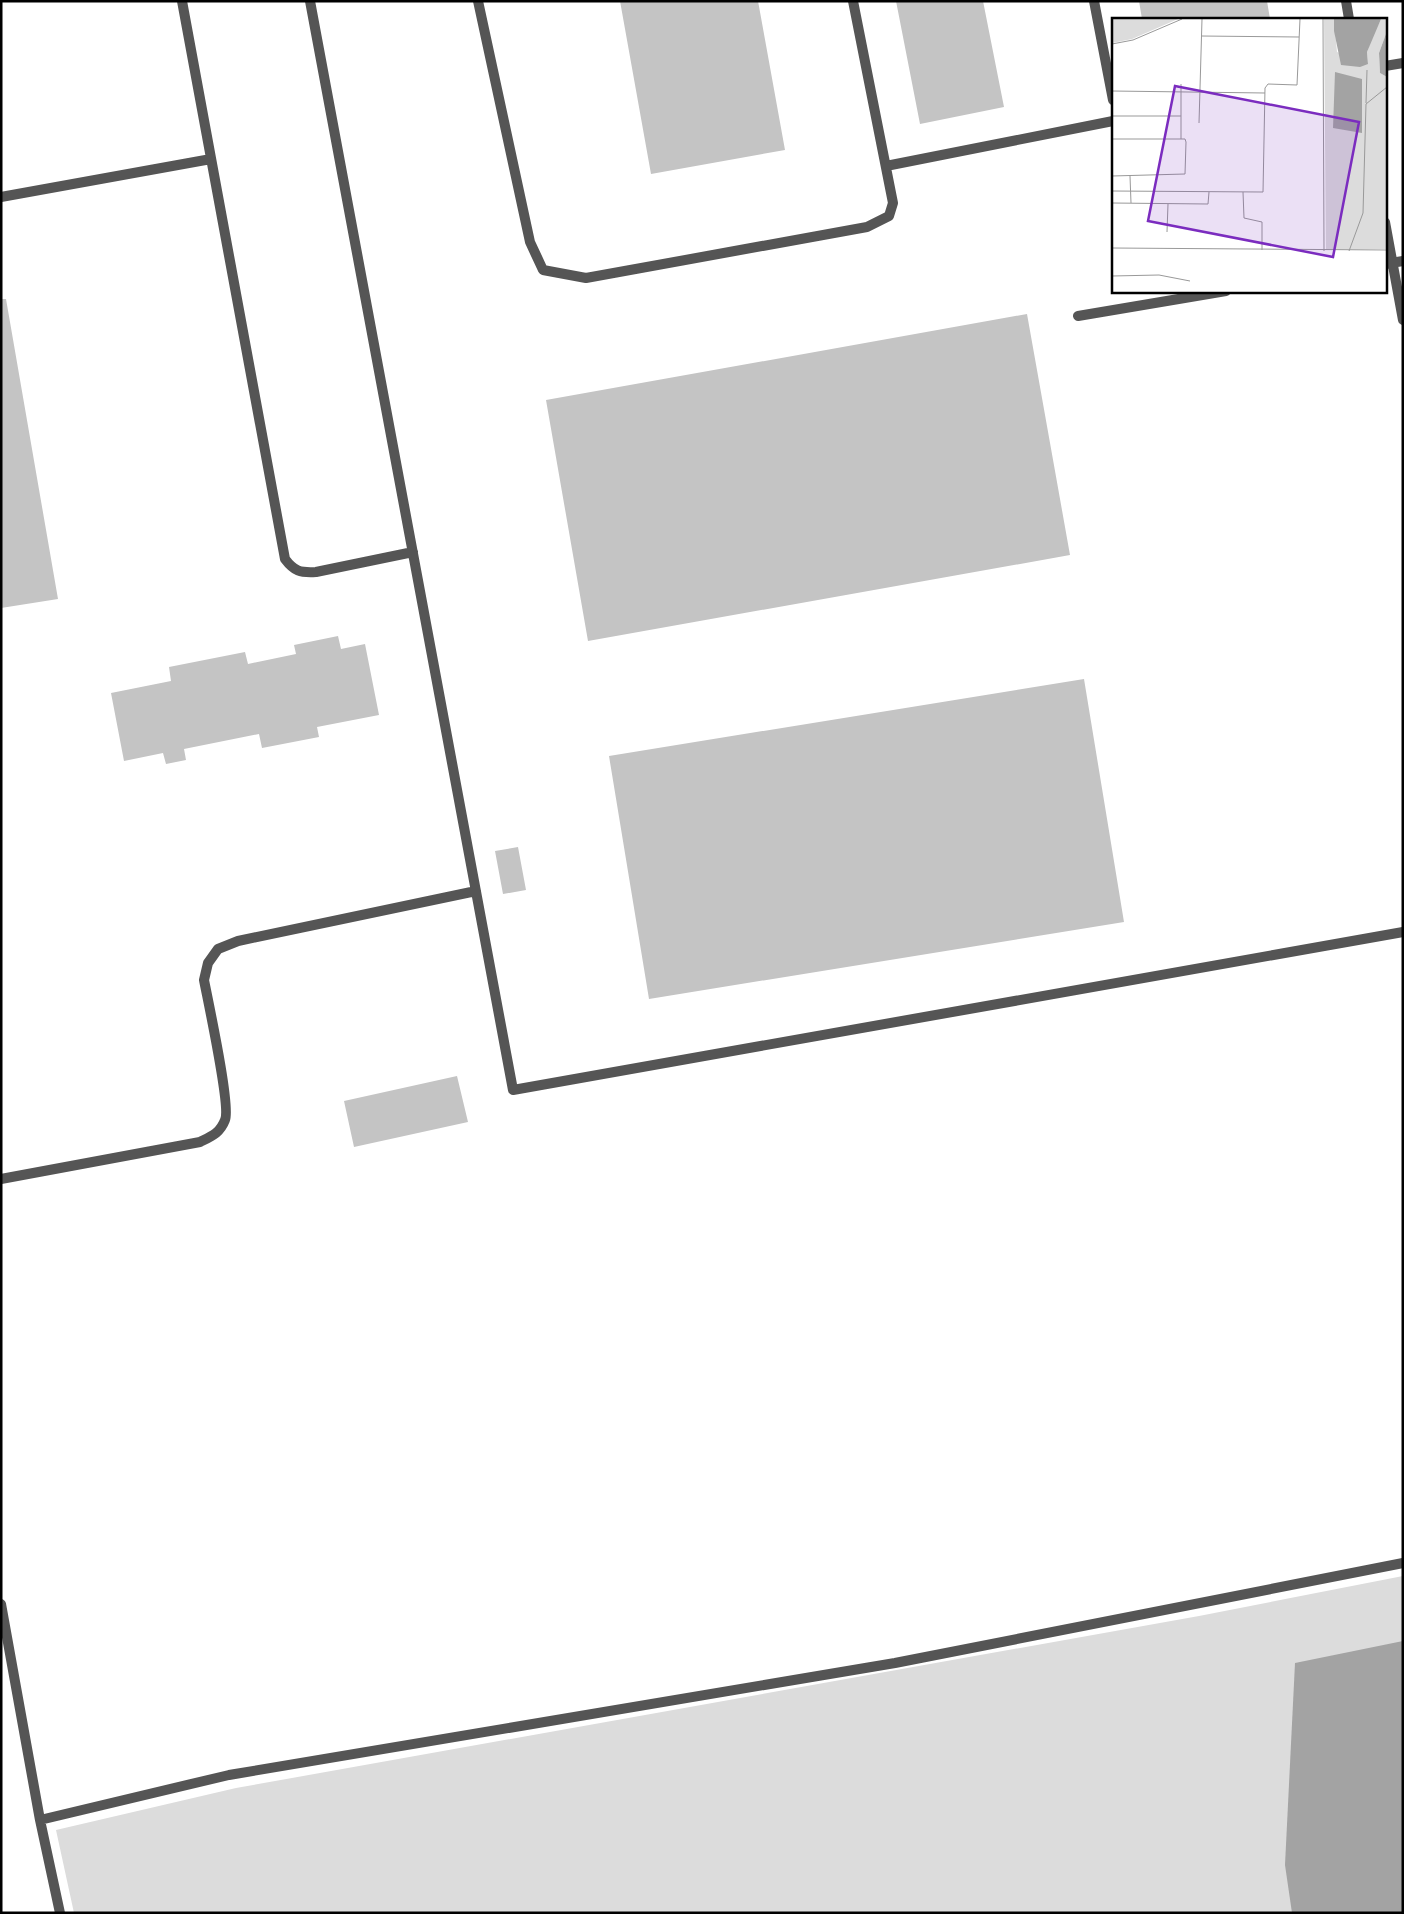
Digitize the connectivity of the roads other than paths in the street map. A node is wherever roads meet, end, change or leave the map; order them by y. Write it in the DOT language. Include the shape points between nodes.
graph roads {
  1 [pos="182,1"];
  2 [pos="310,1"];
  3 [pos="478,1"];
  4 [pos="853,1"];
  5 [pos="1094,1"];
  6 [pos="1346,1"];
  7 [pos="1349,18"];
  8 [pos="1403,63"];
  9 [pos="1386,66"];
  10 [pos="1112,95"];
  11 [pos="1112,121"];
  12 [pos="212,159"];
  13 [pos="886,166"];
  14 [pos="1,197"];
  15 [pos="1386,227"];
  16 [pos="1394,263"];
  17 [pos="1220,292"];
  18 [pos="1078,316"];
  19 [pos="1403,320"];
  20 [pos="413,552"];
  21 [pos="476,891"];
  22 [pos="1403,932"];
  23 [pos="1,1179"];
  24 [pos="1403,1563"];
  25 [pos="1,1604"];
  26 [pos="40,1820"];
  27 [pos="60,1913"];
  1 -- 12 [label="street"];
  2 -- 20 [label="street"];
  3 -- 13 [label="street" via="530,242 543,270 586,278 867,227 889,216 894,204"];
  4 -- 13 [label="street"];
  5 -- 10 [label="street"];
  6 -- 7 [label="street"];
  8 -- 9 [label="street"];
  11 -- 13 [label="street"];
  12 -- 14 [label="street"];
  12 -- 20 [label="street" via="285,559 292,569 316,572"];
  15 -- 16 [label="street"];
  16 -- 19 [label="street"];
  17 -- 18 [label="street"];
  20 -- 21 [label="street"];
  21 -- 22 [label="street" via="513,1090"];
  21 -- 23 [label="street" via="238,941 218,949 208,963 204,980 225,1094 226,1118 217,1134 200,1142"];
  24 -- 26 [label="street" via="895,1663 230,1775"];
  25 -- 26 [label="street"];
  26 -- 27 [label="street"];
}
